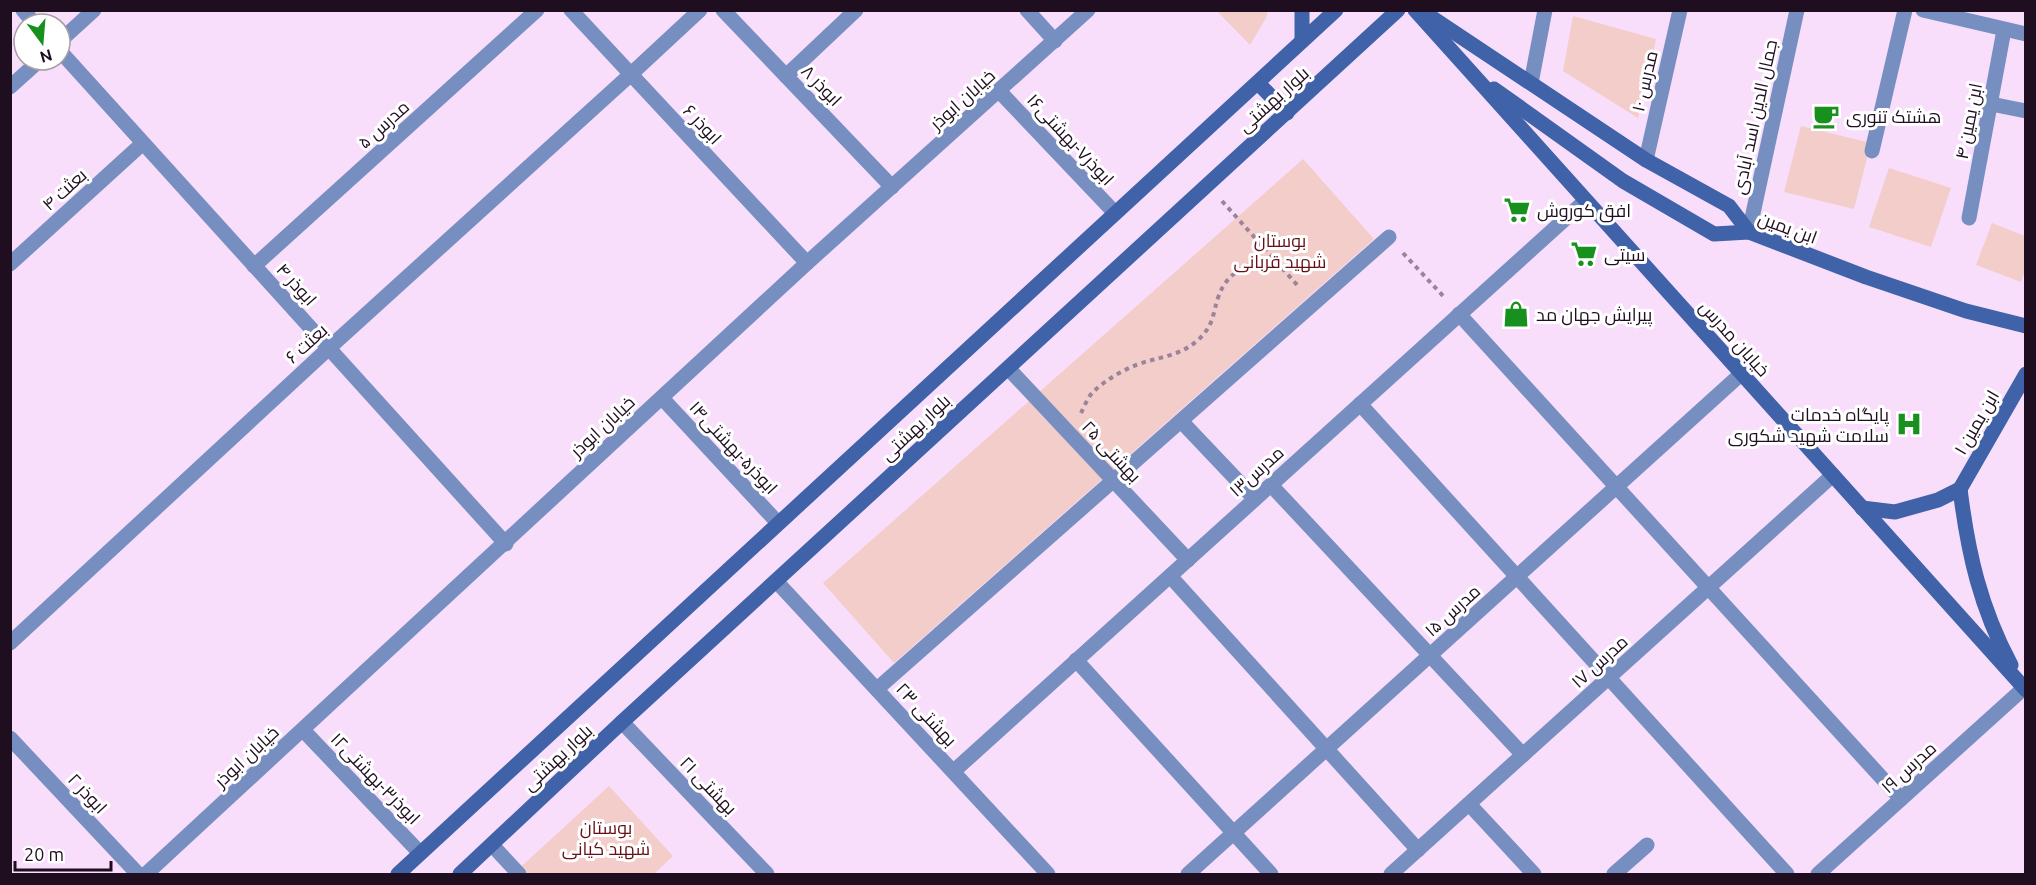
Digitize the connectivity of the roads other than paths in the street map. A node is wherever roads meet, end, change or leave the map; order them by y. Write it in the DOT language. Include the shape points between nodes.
graph roads {
  1 [pos="94,10"];
  2 [pos="537,10"];
  3 [pos="571,10"];
  4 [pos="700,10"];
  5 [pos="723,10"];
  6 [pos="856,10"];
  7 [pos="1027,10"];
  8 [pos="1089,10"];
  9 [pos="1302,10"];
  10 [pos="1336,10"];
  11 [pos="1398,10"];
  12 [pos="1415,10"];
  13 [pos="1421,10"];
  14 [pos="1545,10"];
  15 [pos="1680,10"];
  16 [pos="1797,10"];
  17 [pos="1905,10"];
  18 [pos="1923,10"];
  19 [pos="72,30"];
  20 [pos="2004,30"];
  21 [pos="2025,34"];
  22 [pos="1055,41"];
  23 [pos="1302,41"];
  24 [pos="72,64"];
  25 [pos="1469,71"];
  26 [pos="27,72"];
  27 [pos="630,75"];
  28 [pos="786,76"];
  29 [pos="1258,82"];
  30 [pos="1531,84"];
  31 [pos="10,87"];
  32 [pos="1000,92"];
  33 [pos="1991,104"];
  34 [pos="2025,111"];
  35 [pos="1287,113"];
  36 [pos="143,143"];
  37 [pos="1872,151"];
  38 [pos="1646,160"];
  39 [pos="892,187"];
  40 [pos="1585,201"];
  41 [pos="1115,213"];
  42 [pos="1970,218"];
  43 [pos="1749,232"];
  44 [pos="1389,237"];
  45 [pos="807,263"];
  46 [pos="10,264"];
  47 [pos="254,266"];
  48 [pos="1459,314"];
  49 [pos="2025,326"];
  50 [pos="329,348"];
  51 [pos="1008,368"];
  52 [pos="1742,374"];
  53 [pos="2025,374"];
  54 [pos="662,398"];
  55 [pos="1360,404"];
  56 [pos="1181,421"];
  57 [pos="1833,475"];
  58 [pos="1114,481"];
  59 [pos="1271,485"];
  60 [pos="1617,487"];
  61 [pos="1960,489"];
  62 [pos="1255,499"];
  63 [pos="1862,508"];
  64 [pos="778,523"];
  65 [pos="506,544"];
  66 [pos="1188,560"];
  67 [pos="1170,576"];
  68 [pos="1517,577"];
  69 [pos="776,581"];
  70 [pos="1708,588"];
  71 [pos="10,643"];
  72 [pos="1430,656"];
  73 [pos="1076,660"];
  74 [pos="1609,678"];
  75 [pos="877,689"];
  76 [pos="2025,689"];
  77 [pos="622,722"];
  78 [pos="303,730"];
  79 [pos="10,738"];
  80 [pos="1326,749"];
  81 [pos="1523,755"];
  82 [pos="954,771"];
  83 [pos="1901,800"];
  84 [pos="1469,804"];
  85 [pos="1233,833"];
  86 [pos="492,845"];
  87 [pos="1647,845"];
  88 [pos="1418,850"];
  89 [pos="420,853"];
  90 [pos="1040,872"];
  91 [pos="138,874"];
  92 [pos="146,874"];
  93 [pos="398,874"];
  94 [pos="460,874"];
  95 [pos="519,874"];
  96 [pos="767,874"];
  97 [pos="1188,874"];
  98 [pos="1271,874"];
  99 [pos="1391,874"];
  100 [pos="1534,874"];
  101 [pos="1614,874"];
  102 [pos="1787,874"];
  103 [pos="1818,874"];
  1 -- 19 [label="street"];
  2 -- 47 [label="street, مدرس ۵"];
  3 -- 27 [label="street, ابوذر ۶"];
  4 -- 27 [label="street, بعثت ۶"];
  5 -- 28 [label="street, ابوذر ۸"];
  6 -- 28 [label="street"];
  7 -- 22 [label="street"];
  8 -- 22 [label="street, خیابان ابوذر"];
  9 -- 23 [label="main road"];
  10 -- 23 [label="main road, بلوار بهشتی"];
  11 -- 35 [label="main road, بلوار بهشتی"];
  12 -- 25 [label="main road, خیابان مدرس"];
  13 -- 30 [label="main road"];
  14 -- 30 [label="street"];
  15 -- 38 [label="street, مدرس ۱۰"];
  16 -- 43 [label="street, جمال الدین اسد آبادی"];
  17 -- 37 [label="street"];
  18 -- 20 [label="street"];
  20 -- 21 [label="street"];
  20 -- 33 [label="street, ابن یمین ۴"];
  22 -- 32 [label="street, خیابان ابوذر"];
  23 -- 29 [label="main road, بلوار بهشتی"];
  24 -- 36 [label="street, ابوذر ۴"];
  25 -- 40 [label="main road, خیابان مدرس"];
  25 -- 43 [label="main road, ابن یمین" via="1623,181 1714,234"];
  26 -- 31 [label="street"];
  27 -- 45 [label="street, ابوذر ۶"];
  27 -- 50 [label="street, بعثت ۶"];
  28 -- 39 [label="street, ابوذر ۸"];
  29 -- 35 [label="main road"];
  29 -- 41 [label="main road, بلوار بهشتی"];
  30 -- 38 [label="main road"];
  32 -- 39 [label="street, خیابان ابوذر"];
  32 -- 41 [label="street, ابوذر۷-بهشتی۱۶"];
  33 -- 34 [label="street"];
  33 -- 42 [label="street, ابن یمین ۴"];
  35 -- 51 [label="main road, بلوار بهشتی"];
  36 -- 46 [label="street, بعثت ۴"];
  36 -- 47 [label="street, ابوذر ۴"];
  38 -- 43 [label="main road" via="1729,206"];
  39 -- 45 [label="street, خیابان ابوذر"];
  40 -- 48 [label="street, مدرس۱۳"];
  40 -- 52 [label="main road, خیابان مدرس"];
  41 -- 64 [label="main road, بلوار بهشتی"];
  43 -- 49 [label="main road, ابن یمین" via="1866,277 1966,311"];
  44 -- 56 [label="street"];
  45 -- 54 [label="street, خیابان ابوذر"];
  47 -- 50 [label="street, ابوذر ۴"];
  48 -- 55 [label="street, مدرس۱۳"];
  48 -- 60 [label="street"];
  50 -- 65 [label="street, ابوذر ۴"];
  50 -- 71 [label="street, بعثت ۶"];
  51 -- 58 [label="street, بهشتی ۲۵"];
  51 -- 69 [label="main road, بلوار بهشتی"];
  52 -- 57 [label="main road, خیابان مدرس"];
  52 -- 60 [label="street, مدرس ۱۵"];
  53 -- 61 [label="main road, ابن یمین ۱"];
  54 -- 64 [label="street, ابوذر۵-بهشتی۱۴"];
  54 -- 65 [label="street, خیابان ابوذر"];
  55 -- 59 [label="street, مدرس۱۳"];
  55 -- 68 [label="street"];
  56 -- 58 [label="street"];
  56 -- 62 [label="street"];
  57 -- 63 [label="main road, خیابان مدرس"];
  57 -- 70 [label="street, مدرس ۱۷"];
  58 -- 66 [label="street, بهشتی ۲۵"];
  58 -- 75 [label="street"];
  59 -- 62 [label="street, مدرس۱۳"];
  59 -- 72 [label="street"];
  60 -- 68 [label="street, مدرس ۱۵"];
  60 -- 70 [label="street"];
  61 -- 63 [label="main road" via="1938,500 1895,512"];
  61 -- 76 [label="main road" via="1967,545 1985,609"];
  62 -- 66 [label="street, مدرس۱۳"];
  63 -- 76 [label="main road, خیابان مدرس"];
  64 -- 89 [label="main road, بلوار بهشتی"];
  65 -- 78 [label="street, خیابان ابوذر"];
  66 -- 67 [label="street, مدرس۱۳"];
  67 -- 73 [label="street, مدرس۱۳"];
  67 -- 80 [label="street"];
  68 -- 72 [label="street, مدرس ۱۵"];
  68 -- 74 [label="street"];
  69 -- 75 [label="street, بهشتی ۲۳"];
  69 -- 77 [label="main road, بلوار بهشتی"];
  70 -- 74 [label="street, مدرس ۱۷"];
  70 -- 83 [label="street"];
  72 -- 80 [label="street, مدرس ۱۵"];
  72 -- 81 [label="street"];
  73 -- 82 [label="street, مدرس۱۳"];
  73 -- 85 [label="street"];
  74 -- 81 [label="street, مدرس ۱۷"];
  74 -- 102 [label="street"];
  75 -- 82 [label="street, بهشتی ۲۳"];
  76 -- 83 [label="street, مدرس ۱۹"];
  77 -- 86 [label="main road, بلوار بهشتی"];
  77 -- 96 [label="street, بهشتی ۲۱"];
  78 -- 89 [label="street, ابوذر۳-بهشتی۱۲"];
  78 -- 92 [label="street, خیابان ابوذر"];
  79 -- 91 [label="street, ابوذر ۲"];
  80 -- 85 [label="street, مدرس ۱۵"];
  80 -- 88 [label="street"];
  81 -- 84 [label="street, مدرس ۱۷"];
  82 -- 90 [label="street, بهشتی ۲۳"];
  83 -- 103 [label="street, مدرس ۱۹"];
  84 -- 88 [label="street, مدرس ۱۷"];
  84 -- 100 [label="street"];
  85 -- 97 [label="street, مدرس ۱۵"];
  85 -- 98 [label="street"];
  86 -- 94 [label="main road, بلوار بهشتی"];
  86 -- 95 [label="street"];
  87 -- 101 [label="street"];
  88 -- 99 [label="street, مدرس ۱۷"];
  89 -- 93 [label="main road, بلوار بهشتی"];
}
